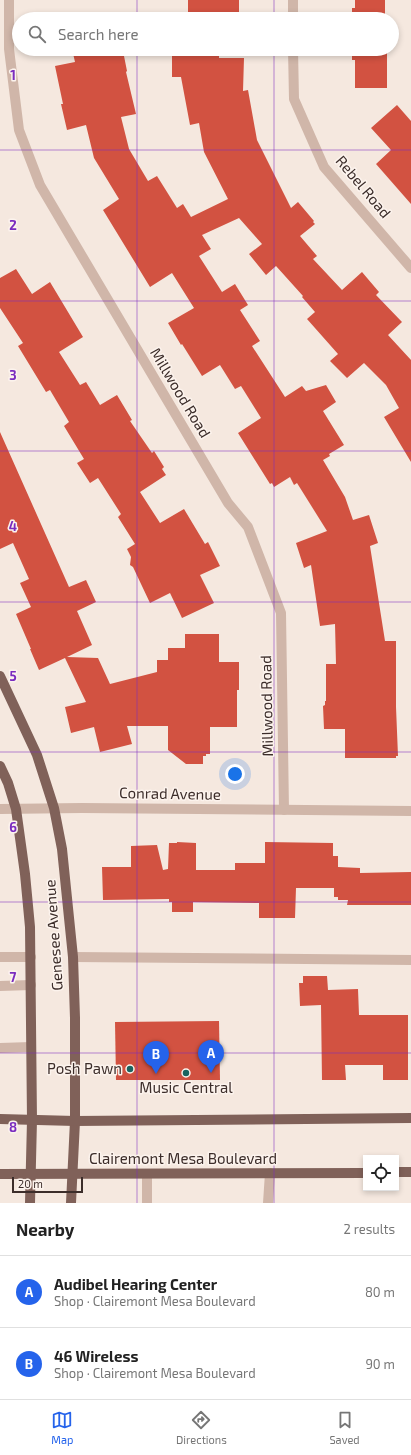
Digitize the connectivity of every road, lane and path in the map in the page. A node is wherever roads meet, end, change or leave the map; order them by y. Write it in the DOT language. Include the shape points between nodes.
graph roads {
  1 [pos="9,0"];
  2 [pos="293,0"];
  3 [pos="293,12"];
  4 [pos="293,56"];
  5 [pos="411,268"];
  6 [pos="0,676"];
  7 [pos="0,766"];
  8 [pos="54,808"];
  9 [pos="0,809"];
  10 [pos="16,809"];
  11 [pos="284,810"];
  12 [pos="411,811"];
  13 [pos="0,957"];
  14 [pos="31,957"];
  15 [pos="73,957"];
  16 [pos="411,960"];
  17 [pos="31,985"];
  18 [pos="0,986"];
  19 [pos="31,1047"];
  20 [pos="0,1048"];
  21 [pos="411,1118"];
  22 [pos="0,1119"];
  23 [pos="32,1120"];
  24 [pos="75,1121"];
  25 [pos="399,1172"];
  26 [pos="411,1172"];
  27 [pos="270,1173"];
  28 [pos="363,1173"];
  29 [pos="0,1174"];
  30 [pos="30,1174"];
  31 [pos="147,1174"];
  32 [pos="72,1175"];
  33 [pos="30,1203"];
  34 [pos="71,1203"];
  35 [pos="147,1203"];
  36 [pos="268,1203"];
  1 -- 11 [label="street, Millwood Road" via="9,49 19,130 40,186 228,503 248,527 281,613"];
  2 -- 3 [label="street"];
  4 -- 5 [label="street, Rebel Road" via="294,100 324,167"];
  6 -- 8 [label="main road, Genesee Avenue" via="37,755"];
  7 -- 10 [label="main road, Genesee Avenue"];
  8 -- 10 [label="street, Conrad Avenue"];
  8 -- 11 [label="street, Conrad Avenue"];
  8 -- 15 [label="main road, Genesee Avenue" via="62,849"];
  9 -- 10 [label="street, Conrad Avenue"];
  10 -- 14 [label="main road, Genesee Avenue" via="30,927"];
  11 -- 12 [label="street, Conrad Avenue"];
  13 -- 14 [label="street"];
  14 -- 17 [label="main road, Genesee Avenue"];
  15 -- 16 [label="street"];
  15 -- 24 [label="main road, Genesee Avenue"];
  17 -- 18 [label="street"];
  17 -- 19 [label="main road, Genesee Avenue"];
  19 -- 20 [label="street"];
  19 -- 23 [label="main road, Genesee Avenue"];
  21 -- 24 [label="main road"];
  22 -- 23 [label="main road"];
  23 -- 24 [label="main road"];
  23 -- 30 [label="main road, Genesee Avenue"];
  24 -- 32 [label="main road, Genesee Avenue"];
  25 -- 26 [label="main road"];
  27 -- 28 [label="main road, Clairemont Mesa Boulevard"];
  27 -- 31 [label="main road, Clairemont Mesa Boulevard"];
  27 -- 36 [label="street"];
  29 -- 30 [label="main road, Clairemont Mesa Boulevard"];
  30 -- 32 [label="main road, Clairemont Mesa Boulevard"];
  30 -- 33 [label="main road, Genesee Avenue"];
  31 -- 32 [label="main road, Clairemont Mesa Boulevard"];
  31 -- 35 [label="street"];
  32 -- 34 [label="main road, Genesee Avenue"];
}
